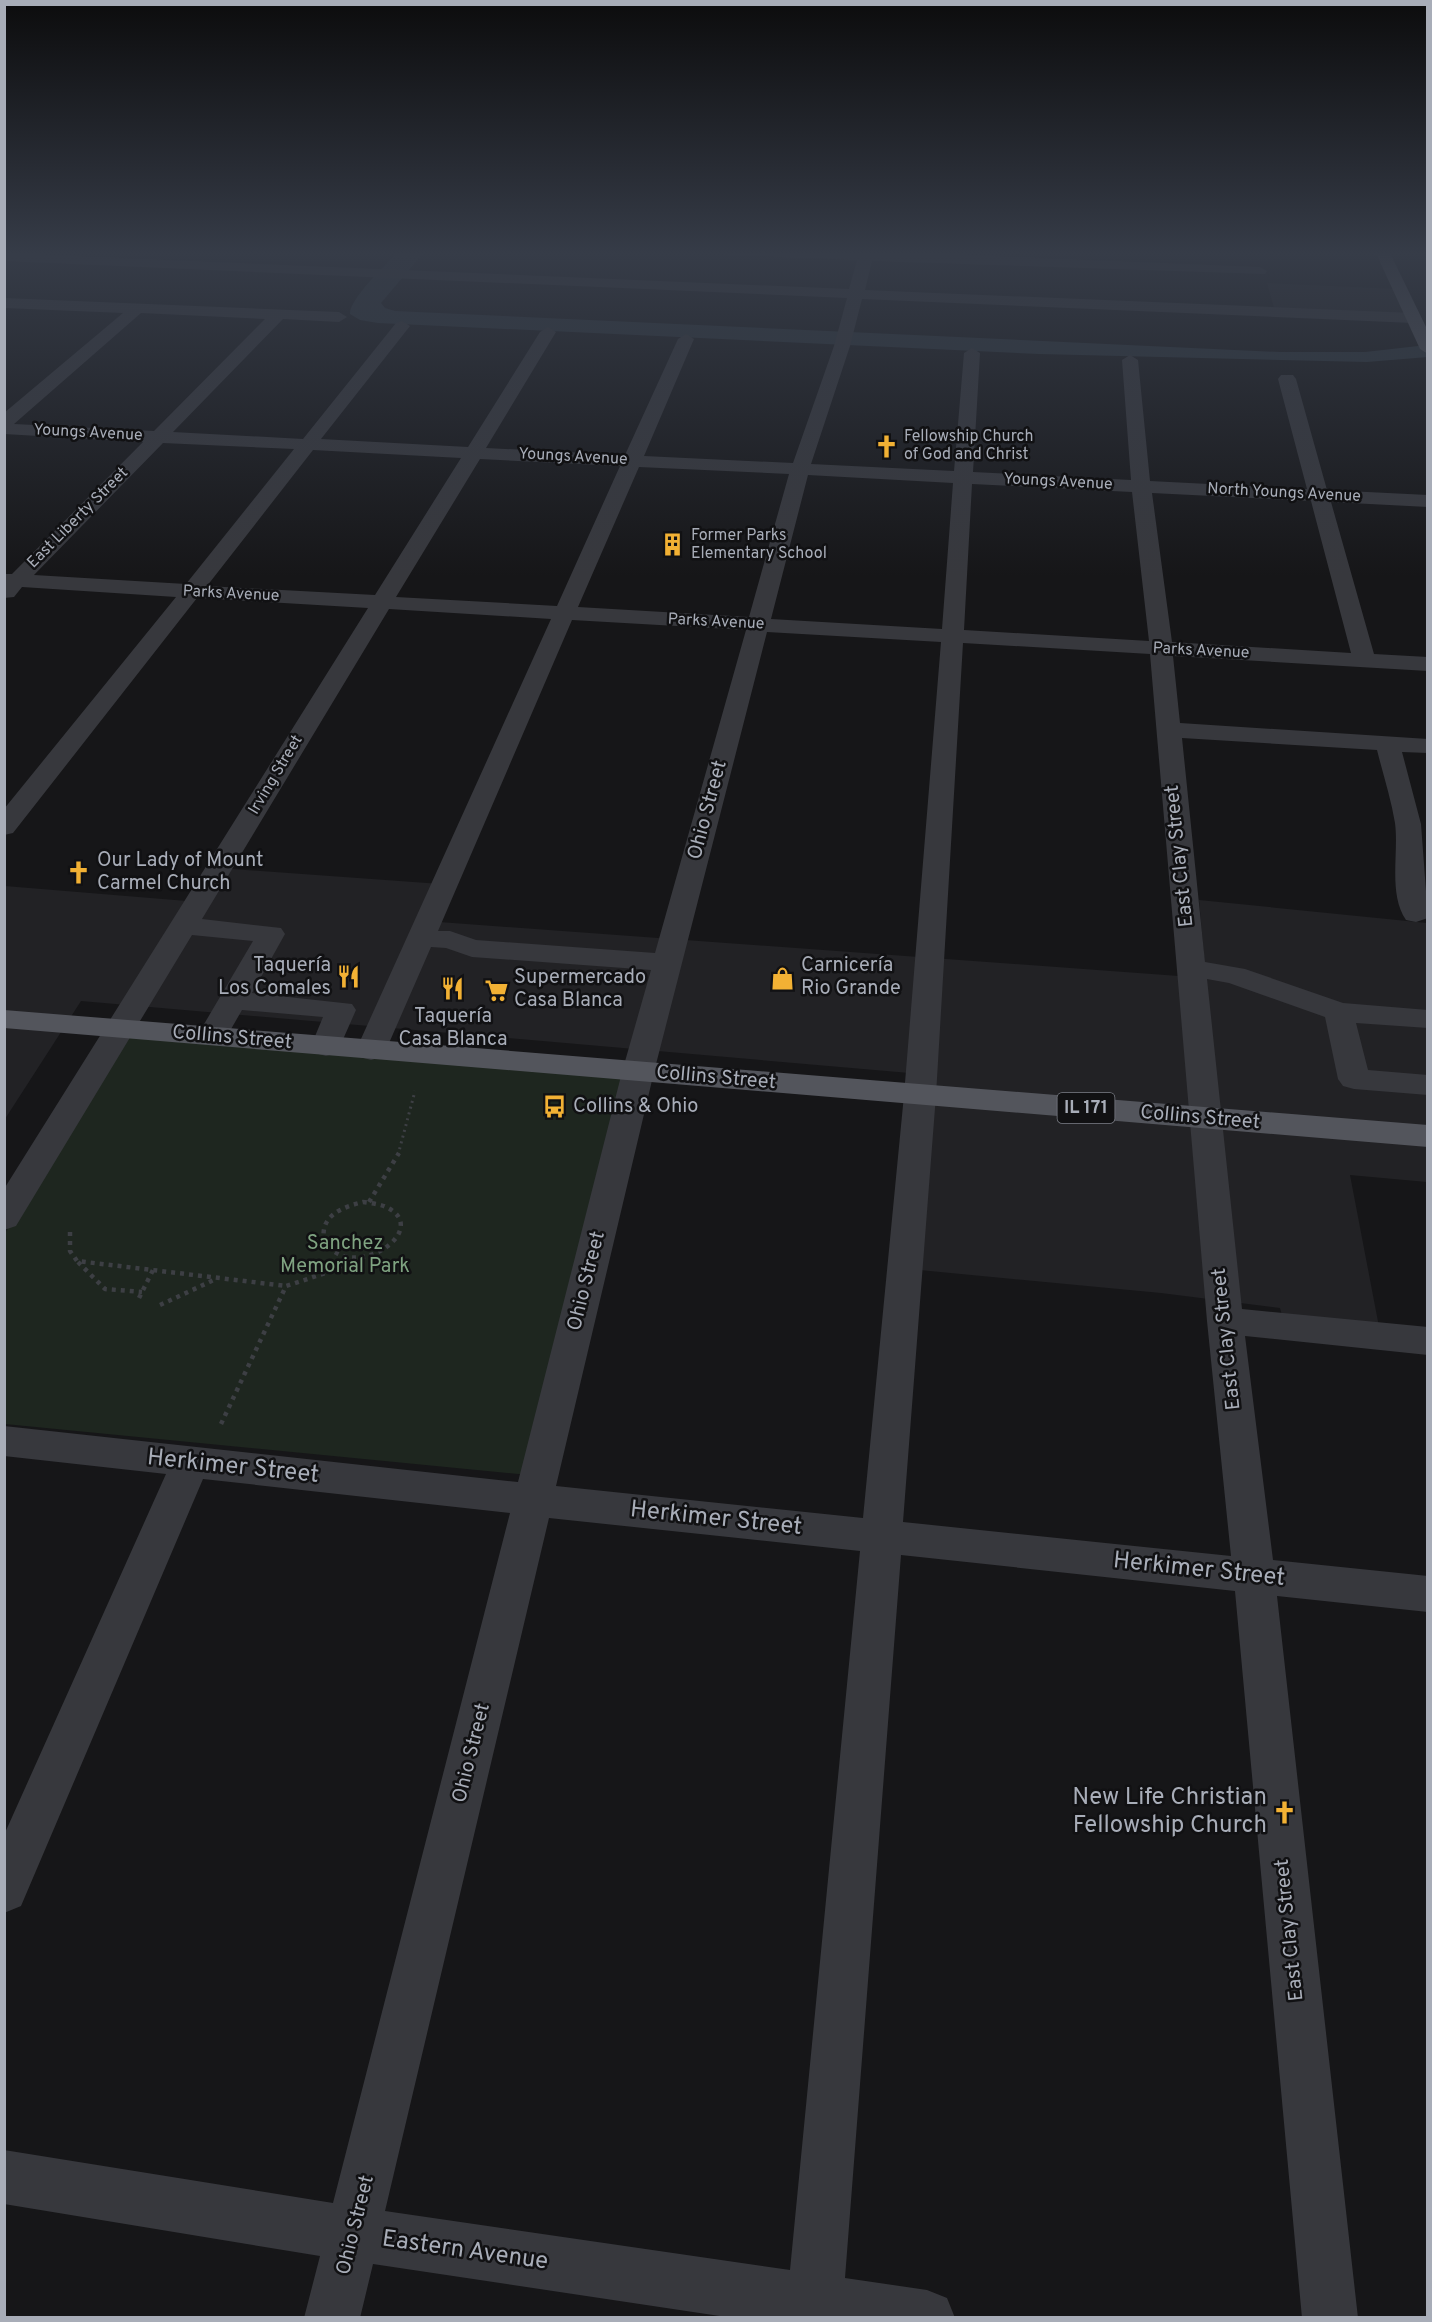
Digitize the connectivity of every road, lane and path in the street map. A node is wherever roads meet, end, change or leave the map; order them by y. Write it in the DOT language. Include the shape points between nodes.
graph roads {
  1 [pos="78,359"];
  2 [pos="235,359"];
  3 [pos="375,359"];
  4 [pos="531,359"];
  5 [pos="677,359"];
  6 [pos="836,359"];
  7 [pos="971,359"];
  8 [pos="1130,360"];
  9 [pos="1287,379"];
  10 [pos="4,423"];
  11 [pos="4,429"];
  12 [pos="159,437"];
  13 [pos="307,444"];
  14 [pos="472,452"];
  15 [pos="632,460"];
  16 [pos="800,469"];
  17 [pos="963,477"];
  18 [pos="1141,486"];
  19 [pos="1320,495"];
  20 [pos="1428,501"];
  21 [pos="8,585"];
  22 [pos="192,591"];
  23 [pos="381,602"];
  24 [pos="565,613"];
  25 [pos="758,625"];
  26 [pos="953,636"];
  27 [pos="1161,648"];
  28 [pos="1364,660"];
  29 [pos="1428,664"];
  30 [pos="1168,730"];
  31 [pos="1388,744"];
  32 [pos="1428,747"];
  33 [pos="4,827"];
  34 [pos="1416,914"];
  35 [pos="183,926"];
  36 [pos="421,938"];
  37 [pos="667,963"];
  38 [pos="1191,968"];
  39 [pos="233,1000"];
  40 [pos="341,1010"];
  41 [pos="1339,1012"];
  42 [pos="387,1014"];
  43 [pos="4,1019"];
  44 [pos="1428,1019"];
  45 [pos="121,1029"];
  46 [pos="212,1036"];
  47 [pos="326,1046"];
  48 [pos="372,1050"];
  49 [pos="638,1071"];
  50 [pos="1428,1085"];
  51 [pos="415,1091"];
  52 [pos="920,1095"];
  53 [pos="1205,1118"];
  54 [pos="1428,1136"];
  55 [pos="368,1202"];
  56 [pos="4,1218"];
  57 [pos="70,1232"];
  58 [pos="348,1257"];
  59 [pos="78,1261"];
  60 [pos="153,1270"];
  61 [pos="219,1278"];
  62 [pos="286,1286"];
  63 [pos="142,1293"];
  64 [pos="139,1298"];
  65 [pos="160,1305"];
  66 [pos="1225,1321"];
  67 [pos="1428,1341"];
  68 [pos="221,1424"];
  69 [pos="4,1442"];
  70 [pos="191,1462"];
  71 [pos="534,1500"];
  72 [pos="881,1536"];
  73 [pos="1254,1575"];
  74 [pos="1428,1594"];
  75 [pos="4,1890"];
  76 [pos="4,2177"];
  77 [pos="353,2235"];
  78 [pos="815,2309"];
  79 [pos="332,2318"];
  80 [pos="927,2318"];
  81 [pos="1330,2318"];
  1 -- 10 [label="street"];
  2 -- 12 [label="street, East Liberty Street"];
  3 -- 13 [label="street"];
  4 -- 14 [label="street, Irving Street"];
  5 -- 15 [label="street"];
  6 -- 16 [label="street, Ohio Street"];
  7 -- 17 [label="street"];
  8 -- 18 [label="street, East Clay Street"];
  9 -- 19 [label="street"];
  11 -- 12 [label="street, Youngs Avenue"];
  12 -- 13 [label="street, Youngs Avenue"];
  12 -- 21 [label="street, East Liberty Street"];
  13 -- 14 [label="street, Youngs Avenue"];
  13 -- 22 [label="street"];
  14 -- 15 [label="street, Youngs Avenue"];
  14 -- 23 [label="street, Irving Street"];
  15 -- 16 [label="street, Youngs Avenue"];
  15 -- 24 [label="street"];
  16 -- 17 [label="street, Youngs Avenue"];
  16 -- 25 [label="street, Ohio Street"];
  17 -- 18 [label="street, Youngs Avenue"];
  17 -- 26 [label="street"];
  18 -- 19 [label="street, North Youngs Avenue"];
  18 -- 27 [label="street, East Clay Street"];
  19 -- 20 [label="street, North Youngs Avenue"];
  19 -- 28 [label="street"];
  21 -- 22 [label="street, Parks Avenue"];
  22 -- 23 [label="street, Parks Avenue"];
  22 -- 33 [label="street"];
  23 -- 24 [label="street, Parks Avenue"];
  23 -- 35 [label="street, Irving Street"];
  24 -- 25 [label="street, Parks Avenue"];
  24 -- 36 [label="street"];
  25 -- 26 [label="street, Parks Avenue"];
  25 -- 37 [label="street, Ohio Street"];
  26 -- 27 [label="street, Parks Avenue"];
  26 -- 52 [label="street"];
  27 -- 28 [label="street, Parks Avenue"];
  27 -- 30 [label="street, East Clay Street"];
  28 -- 29 [label="street, Parks Avenue"];
  30 -- 31 [label="street"];
  30 -- 38 [label="street, East Clay Street"];
  31 -- 32 [label="street"];
  31 -- 34 [label="street" via="1408,824 1411,893"];
  35 -- 39 [label="street" via="271,934"];
  35 -- 45 [label="street, Irving Street"];
  36 -- 37 [label="street" via="450,940 472,948"];
  36 -- 42 [label="street"];
  37 -- 49 [label="street, Ohio Street"];
  38 -- 41 [label="street" via="1235,975"];
  38 -- 53 [label="street, East Clay Street"];
  39 -- 40 [label="street"];
  39 -- 46 [label="street"];
  40 -- 42 [label="street"];
  40 -- 47 [label="street"];
  41 -- 44 [label="street"];
  41 -- 50 [label="street" via="1354,1079"];
  42 -- 48 [label="street"];
  43 -- 45 [label="main road, Collins Street / IL 171"];
  45 -- 46 [label="main road, Collins Street / IL 171"];
  45 -- 56 [label="street, Irving Street"];
  46 -- 47 [label="main road, Collins Street / IL 171"];
  47 -- 48 [label="main road, Collins Street / IL 171"];
  48 -- 49 [label="main road, Collins Street / IL 171"];
  49 -- 52 [label="main road, Collins Street / IL 171"];
  49 -- 71 [label="street, Ohio Street"];
  51 -- 55 [label="path" via="399,1154"];
  52 -- 53 [label="main road, Collins Street / IL 171"];
  52 -- 72 [label="street"];
  53 -- 54 [label="main road, Collins Street / IL 171"];
  53 -- 66 [label="street, East Clay Street"];
  55 -- 58 [label="path" via="337,1211 323,1228 322,1238 327,1247"];
  55 -- 58 [label="path" via="395,1211 403,1227 385,1251"];
  57 -- 59 [label="path" via="70,1251"];
  58 -- 62 [label="path" via="338,1269"];
  59 -- 60 [label="path"];
  59 -- 63 [label="path" via="105,1289"];
  60 -- 61 [label="path"];
  60 -- 63 [label="path"];
  61 -- 62 [label="path"];
  61 -- 65 [label="path"];
  62 -- 68 [label="path"];
  63 -- 64 [label="path"];
  66 -- 67 [label="street"];
  66 -- 73 [label="street, East Clay Street"];
  69 -- 70 [label="street, Herkimer Street"];
  70 -- 71 [label="street, Herkimer Street"];
  70 -- 75 [label="street"];
  71 -- 72 [label="street, Herkimer Street"];
  71 -- 77 [label="street, Ohio Street"];
  72 -- 73 [label="street, Herkimer Street"];
  72 -- 78 [label="street"];
  73 -- 74 [label="street, Herkimer Street"];
  73 -- 81 [label="street, East Clay Street"];
  76 -- 77 [label="street, Eastern Avenue"];
  77 -- 78 [label="street, Eastern Avenue"];
  77 -- 79 [label="street, Ohio Street"];
  78 -- 80 [label="street, Eastern Avenue"];
}
